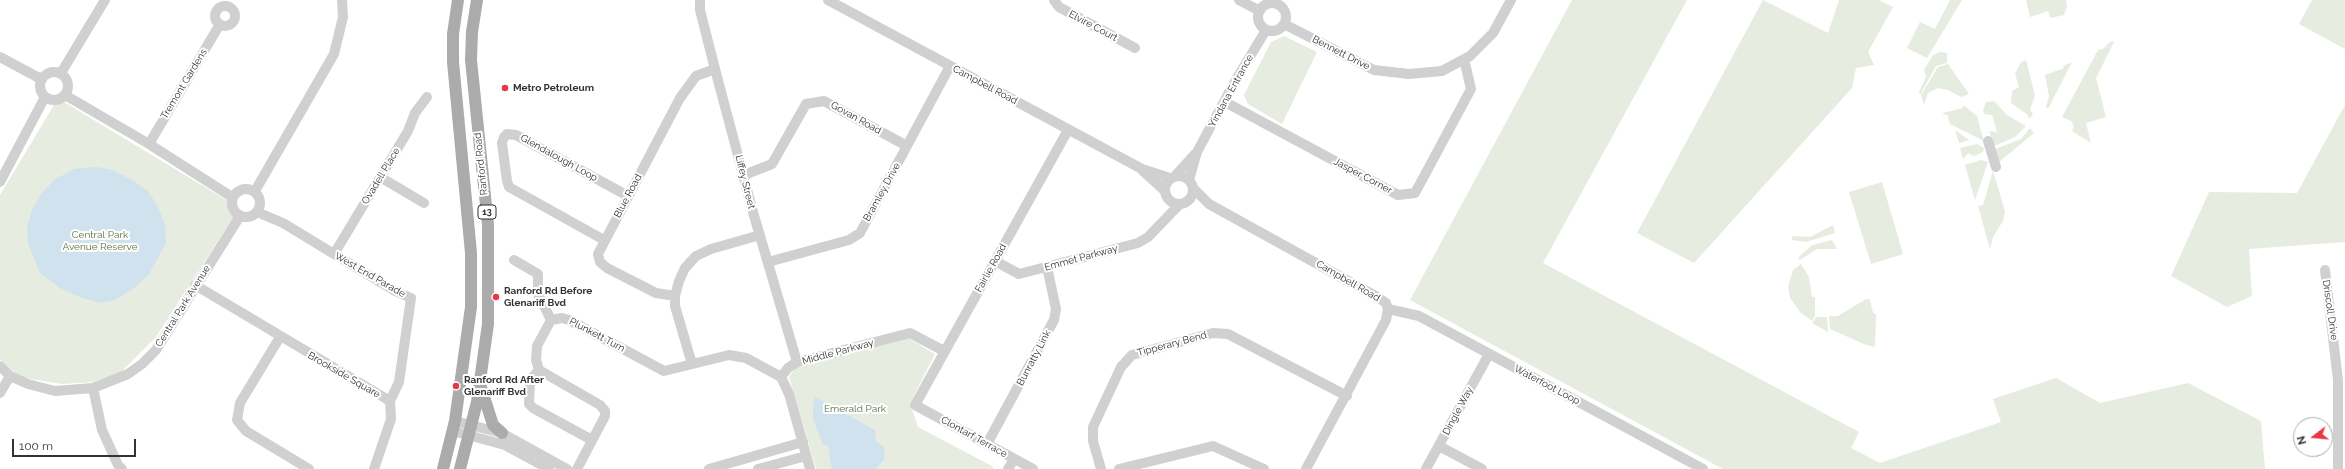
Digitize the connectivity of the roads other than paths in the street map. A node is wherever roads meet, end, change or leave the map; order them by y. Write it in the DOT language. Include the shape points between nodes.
graph roads {
  1 [pos="105,0"];
  2 [pos="342,0"];
  3 [pos="458,0"];
  4 [pos="477,0"];
  5 [pos="700,0"];
  6 [pos="828,0"];
  7 [pos="1054,0"];
  8 [pos="1239,0"];
  9 [pos="1511,0"];
  10 [pos="1279,2"];
  11 [pos="233,4"];
  12 [pos="1260,11"];
  13 [pos="1284,24"];
  14 [pos="1266,30"];
  15 [pos="1135,48"];
  16 [pos="0,57"];
  17 [pos="1464,59"];
  18 [pos="950,66"];
  19 [pos="715,69"];
  20 [pos="61,74"];
  21 [pos="41,80"];
  22 [pos="65,95"];
  23 [pos="45,97"];
  24 [pos="426,97"];
  25 [pos="1224,102"];
  26 [pos="1068,130"];
  27 [pos="1988,141"];
  28 [pos="149,144"];
  29 [pos="907,146"];
  30 [pos="1197,152"];
  31 [pos="1996,167"];
  32 [pos="1142,169"];
  33 [pos="3,170"];
  34 [pos="744,175"];
  35 [pos="380,177"];
  36 [pos="1172,177"];
  37 [pos="0,182"];
  38 [pos="1191,184"];
  39 [pos="255,191"];
  40 [pos="1165,194"];
  41 [pos="628,196"];
  42 [pos="232,197"];
  43 [pos="424,203"];
  44 [pos="1183,203"];
  45 [pos="1209,204"];
  46 [pos="257,212"];
  47 [pos="240,216"];
  48 [pos="1161,221"];
  49 [pos="760,235"];
  50 [pos="604,240"];
  51 [pos="334,254"];
  52 [pos="514,260"];
  53 [pos="995,261"];
  54 [pos="768,262"];
  55 [pos="1047,267"];
  56 [pos="2325,270"];
  57 [pos="195,285"];
  58 [pos="675,296"];
  59 [pos="1388,310"];
  60 [pos="551,320"];
  61 [pos="280,337"];
  62 [pos="944,351"];
  63 [pos="1489,354"];
  64 [pos="797,362"];
  65 [pos="692,364"];
  66 [pos="0,366"];
  67 [pos="539,370"];
  68 [pos="10,376"];
  69 [pos="781,377"];
  70 [pos="480,384"];
  71 [pos="93,388"];
  72 [pos="0,393"];
  73 [pos="1347,396"];
  74 [pos="390,401"];
  75 [pos="915,405"];
  76 [pos="454,426"];
  77 [pos="471,430"];
  78 [pos="502,433"];
  79 [pos="592,440"];
  80 [pos="802,442"];
  81 [pos="987,444"];
  82 [pos="1439,446"];
  83 [pos="806,456"];
  84 [pos="1014,459"];
  85 [pos="122,469"];
  86 [pos="309,469"];
  87 [pos="374,469"];
  88 [pos="443,469"];
  89 [pos="460,469"];
  90 [pos="549,469"];
  91 [pos="568,469"];
  92 [pos="576,469"];
  93 [pos="709,469"];
  94 [pos="758,469"];
  95 [pos="810,469"];
  96 [pos="1008,469"];
  97 [pos="1033,469"];
  98 [pos="1100,469"];
  99 [pos="1119,469"];
  100 [pos="1264,469"];
  101 [pos="1306,469"];
  102 [pos="1426,469"];
  103 [pos="1482,469"];
  104 [pos="1703,469"];
  105 [pos="2338,469"];
  1 -- 20 [label="street"];
  2 -- 39 [label="street" via="343,17 334,54"];
  3 -- 76 [label="main road, Ranford Road / 13" via="453,34 453,62 471,253 471,307"];
  4 -- 70 [label="main road, Ranford Road / 13" via="471,60 488,225 488,324"];
  5 -- 19 [label="street, Liffey Street" via="700,10"];
  6 -- 18 [label="street, Campbell Road"];
  7 -- 15 [label="street, Elvire Court" via="1059,7"];
  8 -- 12 [label="street"];
  9 -- 17 [label="street, Bennett Drive" via="1493,33"];
  10 -- 12 [label="street" via="1265,4"];
  10 -- 13 [label="street" via="1286,15"];
  11 -- 28 [label="street, Tremont Gardens" via="234,20 226,25 220,24"];
  12 -- 14 [label="street" via="1259,23"];
  13 -- 14 [label="street" via="1276,30"];
  13 -- 17 [label="street, Bennett Drive" via="1374,70 1409,74 1442,71"];
  14 -- 25 [label="street, Yindana Entrance"];
  16 -- 21 [label="street"];
  17 -- 25 [label="street, Jasper Corner" via="1471,89 1415,193 1398,195"];
  18 -- 26 [label="street, Campbell Road"];
  18 -- 29 [label="street, Bramley Drive"];
  19 -- 34 [label="street, Liffey Street"];
  19 -- 41 [label="street, Blue Road" via="696,76 680,98"];
  20 -- 21 [label="street" via="48,73"];
  20 -- 22 [label="street" via="68,86"];
  21 -- 23 [label="street" via="40,91"];
  22 -- 23 [label="street" via="55,101"];
  22 -- 28 [label="street"];
  23 -- 33 [label="street"];
  24 -- 35 [label="street, Ovadell Place"];
  25 -- 30 [label="street, Yindana Entrance"];
  26 -- 32 [label="street, Campbell Road"];
  26 -- 53 [label="street, Fairlie Road"];
  27 -- 31 [label="street"];
  28 -- 42 [label="street"];
  29 -- 34 [label="street, Govan Road" via="824,101 806,104 772,164"];
  29 -- 54 [label="street, Bramley Drive" via="860,233 849,240"];
  30 -- 36 [label="street, Yindana Entrance"];
  30 -- 38 [label="street, Yindana Entrance"];
  32 -- 36 [label="street, Campbell Road"];
  32 -- 40 [label="street, Campbell Road"];
  33 -- 37 [label="street"];
  34 -- 49 [label="street, Liffey Street"];
  35 -- 43 [label="street"];
  35 -- 51 [label="street, Ovadell Place"];
  36 -- 38 [label="street, Campbell Road" via="1180,175"];
  36 -- 40 [label="street" via="1167,182"];
  38 -- 44 [label="street" via="1192,194"];
  38 -- 45 [label="street, Campbell Road"];
  39 -- 42 [label="street" via="242,188"];
  39 -- 46 [label="street" via="260,198"];
  40 -- 44 [label="street, Campbell Road" via="1173,203"];
  40 -- 48 [label="street, Emmet Parkway"];
  41 -- 50 [label="street, Blue Road"];
  41 -- 50 [label="street, Glendalough Loop" via="516,135 507,134 504,137 502,143 506,181 509,187"];
  42 -- 47 [label="street" via="232,208"];
  44 -- 45 [label="street, Campbell Road"];
  44 -- 48 [label="street, Emmet Parkway"];
  45 -- 59 [label="street, Campbell Road" via="1379,298 1386,303"];
  46 -- 47 [label="street" via="248,217"];
  46 -- 51 [label="street, West End Parade" via="283,223"];
  47 -- 57 [label="street, Central Park Avenue"];
  48 -- 55 [label="street, Emmet Parkway" via="1148,237 1138,242"];
  49 -- 54 [label="street, Liffey Street"];
  49 -- 58 [label="street" via="696,256 685,268"];
  50 -- 58 [label="street, Blue Road" via="598,254 600,262 607,268 656,293"];
  51 -- 74 [label="street, West End Parade" via="411,298 399,382"];
  52 -- 60 [label="street" via="538,274 538,294"];
  53 -- 55 [label="street, Emmet Parkway" via="1019,274"];
  53 -- 62 [label="street, Fairlie Road"];
  54 -- 64 [label="street, Liffey Street"];
  55 -- 81 [label="street, Bunratty Link" via="1056,309 1054,320"];
  56 -- 105 [label="street, Driscoll Drive" via="2338,373"];
  57 -- 61 [label="street, Brookside Square"];
  57 -- 71 [label="street, Central Park Avenue" via="156,350 142,364 114,381"];
  58 -- 65 [label="street" via="675,306"];
  59 -- 63 [label="street, Waterfoot Loop" via="1419,316"];
  59 -- 73 [label="street, Campbell Road" via="1386,320"];
  60 -- 65 [label="street, Plunkett Turn" via="569,320 664,371"];
  60 -- 67 [label="street" via="537,346 536,360"];
  61 -- 74 [label="street, Brookside Square"];
  61 -- 86 [label="street" via="240,403 237,420 246,431"];
  62 -- 64 [label="street, Middle Parkway" via="910,333"];
  62 -- 75 [label="street, Fairlie Road"];
  63 -- 82 [label="street, Dingle Way"];
  63 -- 104 [label="street, Waterfoot Loop"];
  64 -- 69 [label="street, Middle Parkway"];
  65 -- 69 [label="street, Plunkett Turn" via="729,354 736,355"];
  66 -- 68 [label="street, Central Park Avenue"];
  67 -- 79 [label="street" via="530,380 529,404"];
  67 -- 79 [label="street" via="603,407 605,416"];
  68 -- 71 [label="street, Central Park Avenue" via="55,391"];
  68 -- 72 [label="street"];
  69 -- 80 [label="street" via="789,394"];
  70 -- 77 [label="main road, Ranford Road / 13"];
  70 -- 78 [label="main road" via="493,425"];
  71 -- 85 [label="street" via="102,430"];
  73 -- 98 [label="street, Tipperary Bend" via="1228,334 1213,333 1132,355 1121,367 1093,427 1093,441"];
  73 -- 101 [label="street, Campbell Road"];
  74 -- 87 [label="street, Brookside Square" via="391,419"];
  75 -- 81 [label="street, Clontarf Terrace"];
  76 -- 77 [label="street"];
  76 -- 88 [label="main road, Ranford Road / 13"];
  77 -- 78 [label="street"];
  77 -- 89 [label="main road, Ranford Road / 13"];
  77 -- 90 [label="street"];
  78 -- 91 [label="street"];
  79 -- 92 [label="street"];
  80 -- 83 [label="street"];
  80 -- 93 [label="street"];
  81 -- 84 [label="street, Clontarf Terrace"];
  82 -- 102 [label="street, Dingle Way"];
  82 -- 103 [label="street"];
  83 -- 94 [label="street"];
  83 -- 95 [label="street"];
  84 -- 96 [label="street"];
  84 -- 97 [label="street, Clontarf Terrace"];
  99 -- 100 [label="street" via="1213,446"];
}
